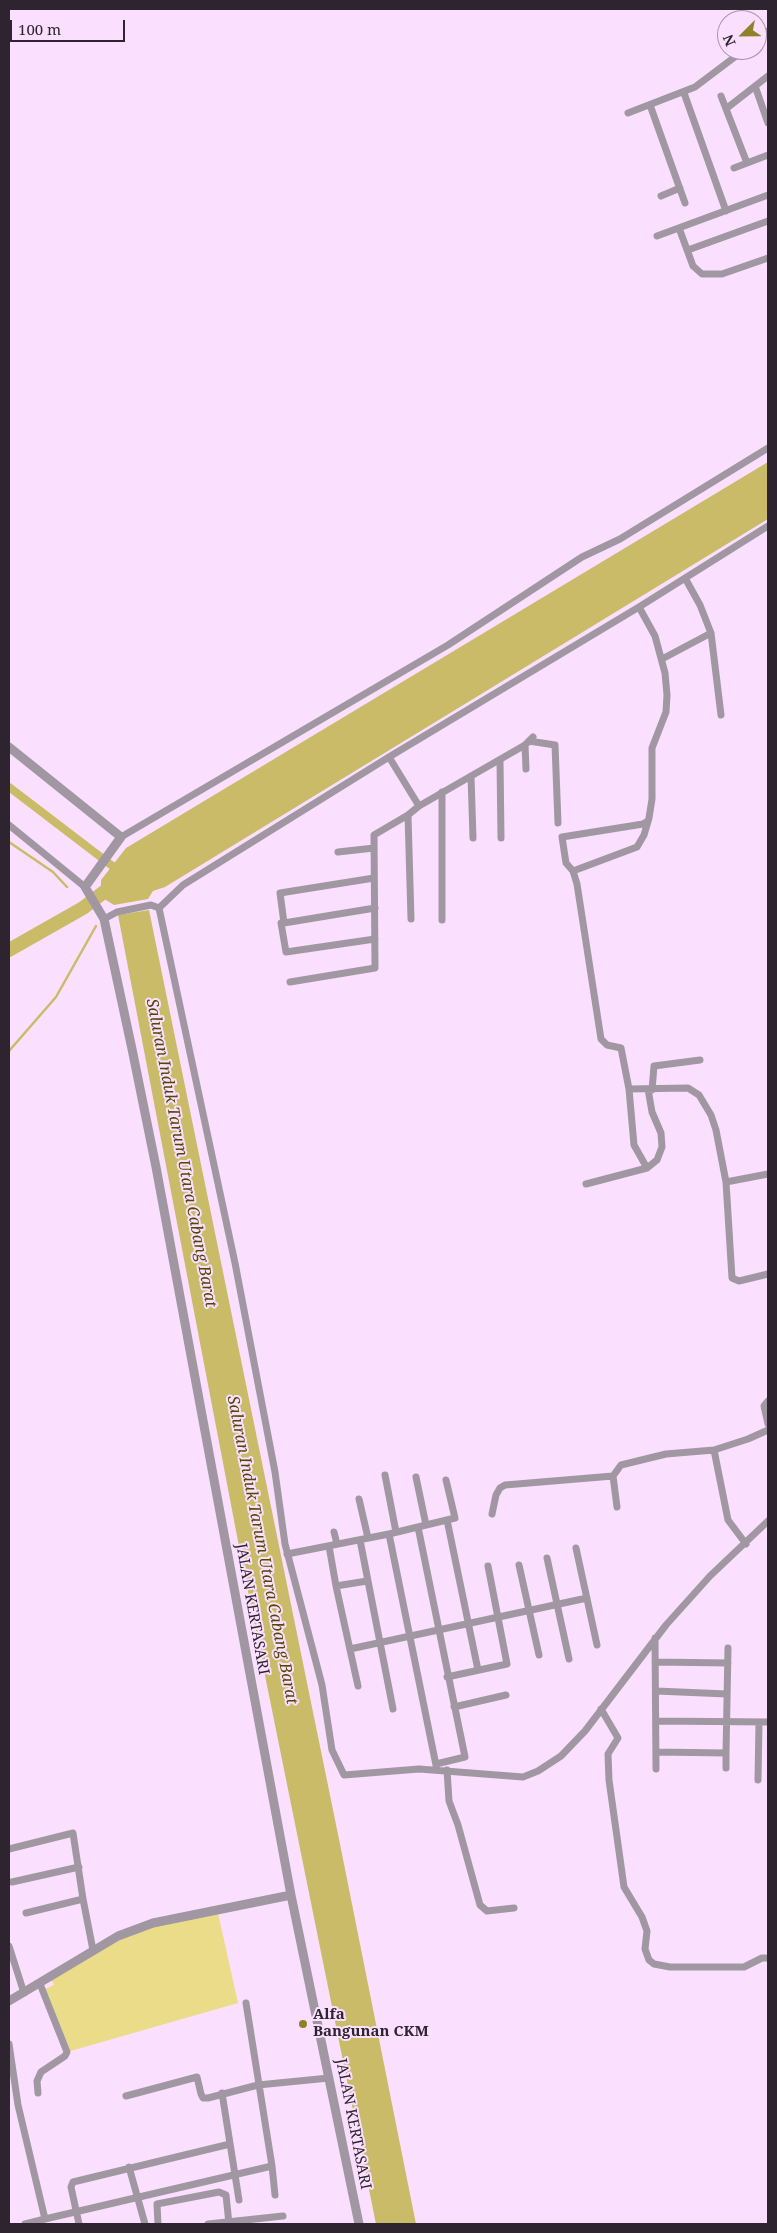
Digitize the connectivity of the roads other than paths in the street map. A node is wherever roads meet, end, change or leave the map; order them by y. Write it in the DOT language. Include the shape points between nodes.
graph roads {
  1 [pos="731,60"];
  2 [pos="768,76"];
  3 [pos="755,86"];
  4 [pos="684,93"];
  5 [pos="721,96"];
  6 [pos="650,105"];
  7 [pos="727,108"];
  8 [pos="628,113"];
  9 [pos="768,123"];
  10 [pos="768,155"];
  11 [pos="747,163"];
  12 [pos="734,168"];
  13 [pos="680,188"];
  14 [pos="768,195"];
  15 [pos="661,196"];
  16 [pos="685,203"];
  17 [pos="726,211"];
  18 [pos="768,221"];
  19 [pos="679,228"];
  20 [pos="657,236"];
  21 [pos="688,250"];
  22 [pos="768,258"];
  23 [pos="768,448"];
  24 [pos="768,526"];
  25 [pos="685,578"];
  26 [pos="639,607"];
  27 [pos="711,632"];
  28 [pos="662,659"];
  29 [pos="721,715"];
  30 [pos="529,741"];
  31 [pos="9,747"];
  32 [pos="389,757"];
  33 [pos="500,760"];
  34 [pos="526,769"];
  35 [pos="471,776"];
  36 [pos="442,792"];
  37 [pos="419,806"];
  38 [pos="408,815"];
  39 [pos="648,821"];
  40 [pos="558,823"];
  41 [pos="9,825"];
  42 [pos="121,837"];
  43 [pos="473,838"];
  44 [pos="501,838"];
  45 [pos="374,848"];
  46 [pos="338,852"];
  47 [pos="573,871"];
  48 [pos="374,878"];
  49 [pos="86,890"];
  50 [pos="159,908"];
  51 [pos="375,908"];
  52 [pos="102,916"];
  53 [pos="411,919"];
  54 [pos="442,920"];
  55 [pos="284,923"];
  56 [pos="375,939"];
  57 [pos="290,982"];
  58 [pos="700,1060"];
  59 [pos="629,1089"];
  60 [pos="650,1089"];
  61 [pos="647,1168"];
  62 [pos="768,1174"];
  63 [pos="726,1182"];
  64 [pos="586,1184"];
  65 [pos="768,1274"];
  66 [pos="768,1402"];
  67 [pos="768,1424"];
  68 [pos="768,1430"];
  69 [pos="714,1450"];
  70 [pos="385,1475"];
  71 [pos="614,1476"];
  72 [pos="416,1477"];
  73 [pos="446,1480"];
  74 [pos="359,1499"];
  75 [pos="618,1507"];
  76 [pos="492,1514"];
  77 [pos="447,1520"];
  78 [pos="768,1521"];
  79 [pos="422,1526"];
  80 [pos="334,1532"];
  81 [pos="393,1533"];
  82 [pos="368,1538"];
  83 [pos="360,1540"];
  84 [pos="746,1544"];
  85 [pos="333,1545"];
  86 [pos="576,1548"];
  87 [pos="287,1554"];
  88 [pos="547,1558"];
  89 [pos="519,1565"];
  90 [pos="488,1566"];
  91 [pos="366,1581"];
  92 [pos="336,1586"];
  93 [pos="587,1598"];
  94 [pos="558,1604"];
  95 [pos="529,1610"];
  96 [pos="499,1616"];
  97 [pos="469,1623"];
  98 [pos="440,1629"];
  99 [pos="410,1635"];
  100 [pos="655,1638"];
  101 [pos="380,1642"];
  102 [pos="597,1645"];
  103 [pos="728,1648"];
  104 [pos="350,1649"];
  105 [pos="539,1655"];
  106 [pos="570,1659"];
  107 [pos="655,1662"];
  108 [pos="728,1663"];
  109 [pos="478,1670"];
  110 [pos="447,1677"];
  111 [pos="358,1686"];
  112 [pos="656,1691"];
  113 [pos="727,1694"];
  114 [pos="506,1695"];
  115 [pos="454,1707"];
  116 [pos="393,1709"];
  117 [pos="601,1710"];
  118 [pos="656,1721"];
  119 [pos="727,1722"];
  120 [pos="759,1722"];
  121 [pos="768,1722"];
  122 [pos="656,1752"];
  123 [pos="726,1753"];
  124 [pos="436,1767"];
  125 [pos="726,1768"];
  126 [pos="447,1770"];
  127 [pos="656,1770"];
  128 [pos="758,1780"];
  129 [pos="9,1849"];
  130 [pos="79,1867"];
  131 [pos="12,1882"];
  132 [pos="291,1895"];
  133 [pos="83,1900"];
  134 [pos="514,1908"];
  135 [pos="26,1913"];
  136 [pos="9,1946"];
  137 [pos="93,1950"];
  138 [pos="768,1958"];
  139 [pos="40,1984"];
  140 [pos="24,1993"];
  141 [pos="9,2001"];
  142 [pos="246,2003"];
  143 [pos="9,2044"];
  144 [pos="329,2078"];
  145 [pos="258,2085"];
  146 [pos="38,2093"];
  147 [pos="222,2093"];
  148 [pos="126,2096"];
  149 [pos="230,2144"];
  150 [pos="272,2166"];
  151 [pos="129,2168"];
  152 [pos="235,2173"];
  153 [pos="275,2195"];
  154 [pos="138,2196"];
  155 [pos="239,2200"];
  156 [pos="76,2212"];
  157 [pos="283,2216"];
  158 [pos="44,2219"];
  159 [pos="228,2223"];
  160 [pos="25,2224"];
  161 [pos="79,2224"];
  162 [pos="145,2224"];
  163 [pos="158,2224"];
  164 [pos="208,2224"];
  165 [pos="358,2224"];
  1 -- 4 [label="street"];
  2 -- 3 [label="street"];
  3 -- 7 [label="street"];
  3 -- 9 [label="street"];
  4 -- 6 [label="street"];
  4 -- 17 [label="street"];
  5 -- 7 [label="street"];
  6 -- 8 [label="street"];
  6 -- 13 [label="street"];
  7 -- 11 [label="street"];
  10 -- 11 [label="street"];
  11 -- 12 [label="street"];
  13 -- 15 [label="street"];
  13 -- 16 [label="street"];
  14 -- 17 [label="street"];
  17 -- 19 [label="street"];
  18 -- 21 [label="street"];
  19 -- 20 [label="street"];
  19 -- 21 [label="street"];
  21 -- 22 [label="street" via="695,269 708,275 722,274"];
  23 -- 42 [label="street" via="620,539 582,557 448,645"];
  24 -- 25 [label="street"];
  25 -- 26 [label="street"];
  25 -- 27 [label="street"];
  26 -- 28 [label="street" via="655,636"];
  26 -- 32 [label="street"];
  27 -- 28 [label="street"];
  27 -- 29 [label="street"];
  28 -- 39 [label="street" via="666,712 652,748 652,799"];
  30 -- 33 [label="street"];
  30 -- 34 [label="street"];
  30 -- 40 [label="street" via="555,745"];
  31 -- 42 [label="street"];
  32 -- 37 [label="street"];
  32 -- 50 [label="street" via="183,885"];
  33 -- 35 [label="street"];
  33 -- 44 [label="street"];
  35 -- 36 [label="street"];
  35 -- 43 [label="street"];
  36 -- 37 [label="street"];
  36 -- 54 [label="street"];
  37 -- 38 [label="street"];
  38 -- 45 [label="street" via="376,832"];
  38 -- 53 [label="street"];
  39 -- 47 [label="street" via="637,847"];
  39 -- 47 [label="street" via="562,837 566,863"];
  41 -- 49 [label="street"];
  42 -- 49 [label="street"];
  45 -- 46 [label="street"];
  45 -- 48 [label="street"];
  47 -- 59 [label="street" via="601,1038 607,1044 621,1048"];
  48 -- 51 [label="street"];
  48 -- 55 [label="street" via="280,893"];
  49 -- 52 [label="street, JALAN KERTASARI"];
  50 -- 52 [label="street" via="151,905"];
  50 -- 87 [label="street" via="238,1282 273,1462"];
  51 -- 55 [label="street"];
  51 -- 56 [label="street"];
  52 -- 132 [label="street, JALAN KERTASARI" via="156,1167"];
  55 -- 56 [label="street" via="281,923 286,952"];
  56 -- 57 [label="street" via="375,968"];
  58 -- 60 [label="street" via="654,1066"];
  59 -- 60 [label="street"];
  59 -- 61 [label="street" via="634,1145"];
  60 -- 61 [label="street" via="652,1112 661,1133 662,1147 657,1160"];
  60 -- 63 [label="street" via="688,1088 699,1095 716,1130"];
  61 -- 64 [label="street"];
  62 -- 63 [label="street"];
  63 -- 65 [label="street" via="732,1278 739,1282"];
  66 -- 67 [label="street" via="764,1406"];
  68 -- 69 [label="street"];
  69 -- 71 [label="street" via="685,1451 636,1461 621,1465"];
  69 -- 84 [label="street" via="728,1520"];
  70 -- 81 [label="street"];
  71 -- 75 [label="street"];
  71 -- 76 [label="street" via="505,1485 496,1495"];
  72 -- 79 [label="street"];
  73 -- 77 [label="street" via="455,1518"];
  74 -- 82 [label="street"];
  77 -- 79 [label="street"];
  77 -- 97 [label="street"];
  78 -- 84 [label="street"];
  79 -- 81 [label="street"];
  79 -- 98 [label="street"];
  80 -- 85 [label="street"];
  81 -- 82 [label="street"];
  81 -- 99 [label="street"];
  82 -- 83 [label="street"];
  83 -- 85 [label="street"];
  83 -- 91 [label="street"];
  84 -- 100 [label="street" via="710,1576"];
  85 -- 87 [label="street"];
  85 -- 92 [label="street"];
  86 -- 93 [label="street"];
  87 -- 124 [label="street" via="322,1686 332,1750 344,1775"];
  88 -- 94 [label="street"];
  89 -- 95 [label="street"];
  90 -- 96 [label="street"];
  91 -- 92 [label="street"];
  91 -- 101 [label="street"];
  92 -- 104 [label="street"];
  93 -- 94 [label="street"];
  93 -- 102 [label="street"];
  94 -- 95 [label="street"];
  94 -- 106 [label="street"];
  95 -- 96 [label="street"];
  95 -- 105 [label="street"];
  96 -- 97 [label="street"];
  96 -- 109 [label="street" via="507,1664"];
  97 -- 98 [label="street"];
  97 -- 109 [label="street"];
  98 -- 99 [label="street"];
  98 -- 110 [label="street"];
  99 -- 101 [label="street"];
  99 -- 124 [label="street"];
  100 -- 107 [label="street"];
  100 -- 117 [label="street"];
  101 -- 104 [label="street"];
  101 -- 116 [label="street"];
  103 -- 108 [label="street"];
  104 -- 111 [label="street"];
  107 -- 108 [label="street"];
  107 -- 112 [label="street"];
  108 -- 113 [label="street"];
  109 -- 110 [label="street"];
  110 -- 115 [label="street"];
  112 -- 113 [label="street"];
  112 -- 118 [label="street"];
  113 -- 119 [label="street"];
  114 -- 115 [label="street"];
  115 -- 124 [label="street" via="465,1757"];
  117 -- 126 [label="street" via="561,1756 531,1775"];
  117 -- 138 [label="street" via="618,1738 608,1754 609,1780 624,1887 645,1924 645,1949 649,1960 670,1967 744,1967"];
  118 -- 119 [label="street"];
  118 -- 122 [label="street"];
  119 -- 120 [label="street"];
  119 -- 123 [label="street"];
  120 -- 121 [label="street"];
  120 -- 128 [label="street"];
  122 -- 123 [label="street"];
  122 -- 127 [label="street"];
  123 -- 125 [label="street"];
  124 -- 126 [label="street"];
  126 -- 134 [label="street" via="449,1801 480,1905 487,1911"];
  129 -- 130 [label="street" via="73,1833"];
  130 -- 131 [label="street"];
  130 -- 133 [label="street"];
  132 -- 137 [label="street" via="153,1923 118,1936"];
  132 -- 144 [label="street, JALAN KERTASARI"];
  133 -- 135 [label="street"];
  133 -- 137 [label="street"];
  136 -- 140 [label="street"];
  137 -- 139 [label="street"];
  139 -- 140 [label="street"];
  139 -- 146 [label="street" via="67,2052 41,2072"];
  140 -- 141 [label="street"];
  142 -- 145 [label="street"];
  143 -- 158 [label="street" via="18,2105"];
  144 -- 145 [label="street"];
  144 -- 165 [label="street, JALAN KERTASARI"];
  145 -- 147 [label="street"];
  145 -- 150 [label="street"];
  147 -- 148 [label="street" via="203,2098 197,2077"];
  147 -- 149 [label="street"];
  149 -- 151 [label="street"];
  149 -- 152 [label="street"];
  150 -- 152 [label="street"];
  150 -- 153 [label="street"];
  151 -- 154 [label="street"];
  151 -- 156 [label="street" via="73,2182"];
  152 -- 154 [label="street"];
  152 -- 155 [label="street"];
  154 -- 156 [label="street"];
  154 -- 162 [label="street"];
  156 -- 158 [label="street"];
  156 -- 161 [label="street"];
  157 -- 159 [label="street"];
  158 -- 160 [label="street"];
  159 -- 163 [label="street" via="226,2195 218,2192 157,2204"];
  159 -- 164 [label="street"];
}
